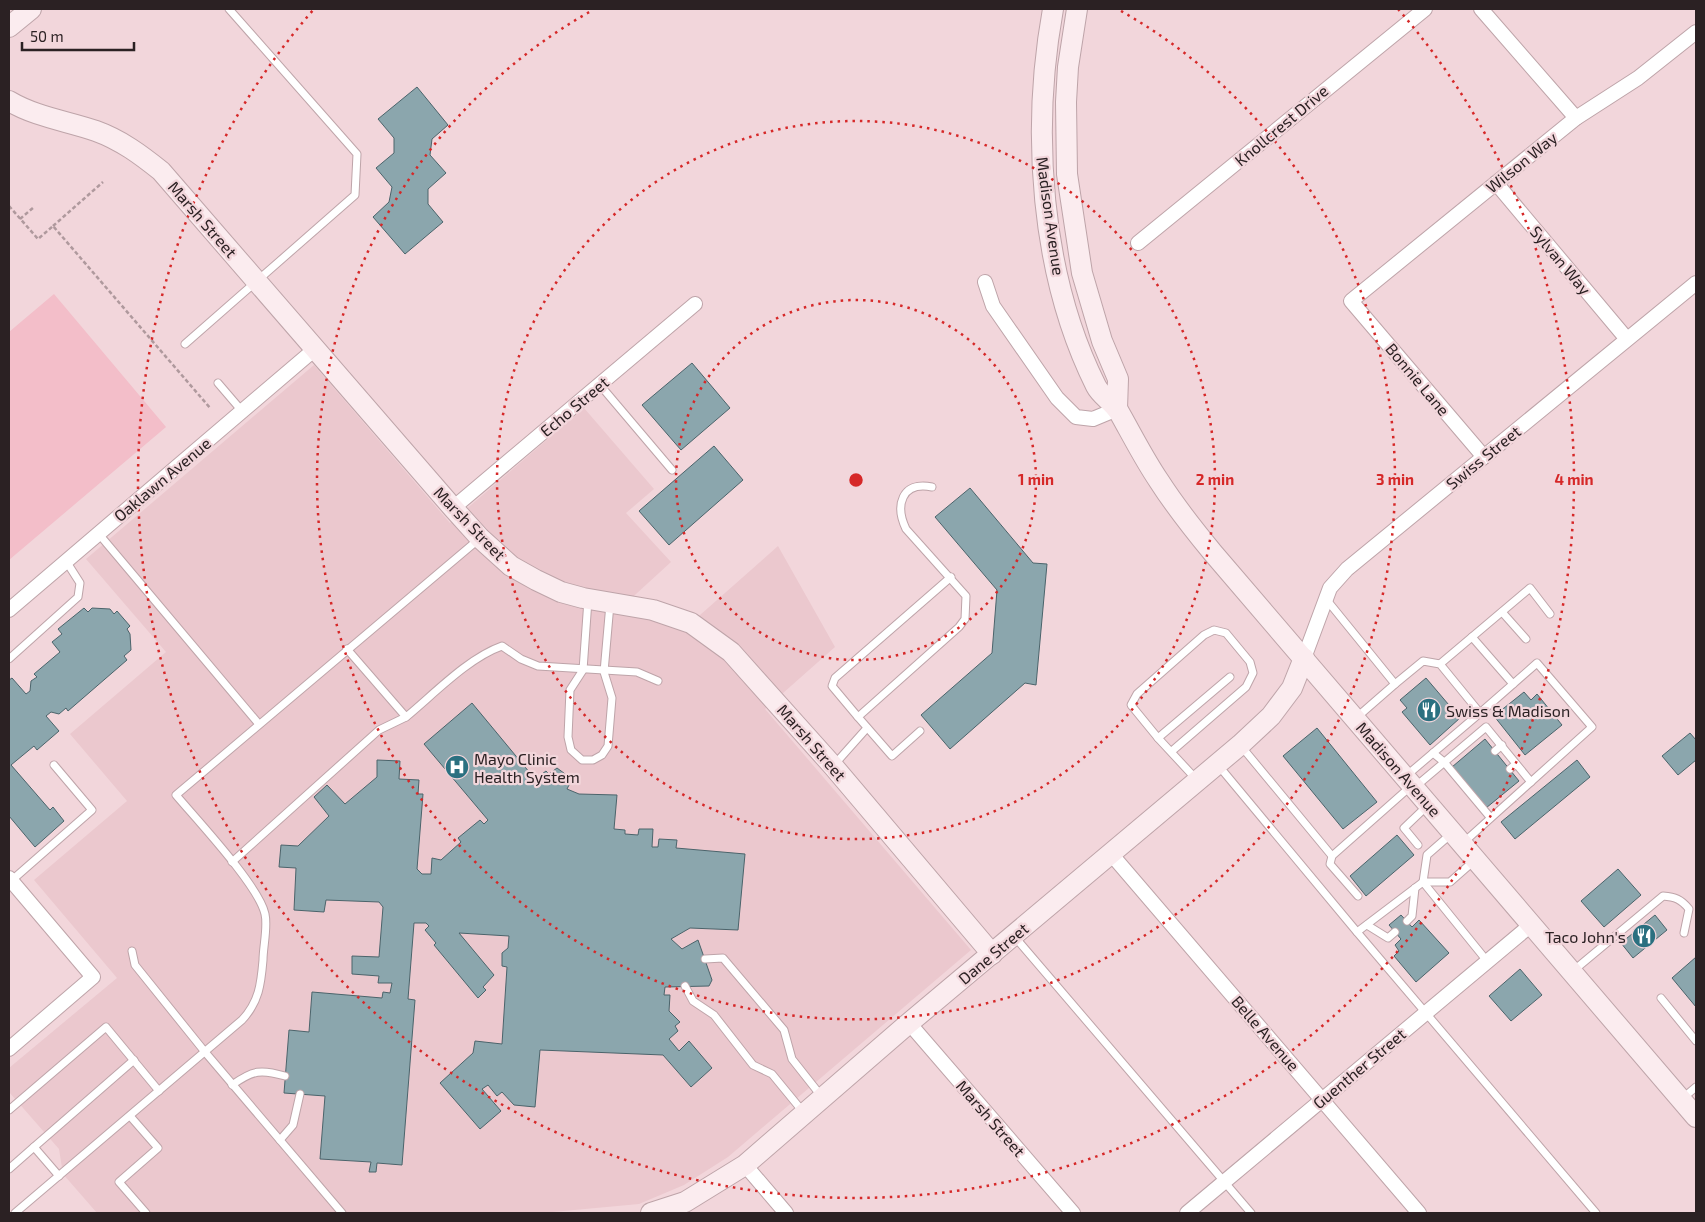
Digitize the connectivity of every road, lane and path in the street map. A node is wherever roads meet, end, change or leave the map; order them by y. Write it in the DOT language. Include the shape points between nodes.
graph roads {
  1 [pos="31,9"];
  2 [pos="229,9"];
  3 [pos="1053,9"];
  4 [pos="1077,9"];
  5 [pos="1425,9"];
  6 [pos="1482,9"];
  7 [pos="9,27"];
  8 [pos="1696,32"];
  9 [pos="9,101"];
  10 [pos="1576,118"];
  11 [pos="103,182"];
  12 [pos="1496,183"];
  13 [pos="9,206"];
  14 [pos="34,207"];
  15 [pos="20,219"];
  16 [pos="53,226"];
  17 [pos="1138,243"];
  18 [pos="257,282"];
  19 [pos="985,282"];
  20 [pos="1696,283"];
  21 [pos="1351,301"];
  22 [pos="695,304"];
  23 [pos="1626,338"];
  24 [pos="185,344"];
  25 [pos="315,349"];
  26 [pos="218,383"];
  27 [pos="600,385"];
  28 [pos="211,409"];
  29 [pos="1117,409"];
  30 [pos="242,411"];
  31 [pos="1484,457"];
  32 [pos="672,470"];
  33 [pos="932,487"];
  34 [pos="453,508"];
  35 [pos="98,533"];
  36 [pos="480,538"];
  37 [pos="66,561"];
  38 [pos="951,577"];
  39 [pos="588,599"];
  40 [pos="1325,599"];
  41 [pos="610,604"];
  42 [pos="9,610"];
  43 [pos="1502,612"];
  44 [pos="1550,614"];
  45 [pos="1472,638"];
  46 [pos="1526,639"];
  47 [pos="346,649"];
  48 [pos="1304,658"];
  49 [pos="9,659"];
  50 [pos="1440,664"];
  51 [pos="582,670"];
  52 [pos="604,670"];
  53 [pos="1230,677"];
  54 [pos="658,681"];
  55 [pos="1396,684"];
  56 [pos="1513,684"];
  57 [pos="1480,713"];
  58 [pos="406,717"];
  59 [pos="858,717"];
  60 [pos="1356,718"];
  61 [pos="258,723"];
  62 [pos="867,728"];
  63 [pos="920,731"];
  64 [pos="1158,738"];
  65 [pos="1502,745"];
  66 [pos="1240,746"];
  67 [pos="1172,751"];
  68 [pos="1494,751"];
  69 [pos="1433,753"];
  70 [pos="1444,762"];
  71 [pos="1516,764"];
  72 [pos="54,765"];
  73 [pos="1217,765"];
  74 [pos="833,766"];
  75 [pos="1510,769"];
  76 [pos="1198,781"];
  77 [pos="1531,782"];
  78 [pos="1411,783"];
  79 [pos="1429,804"];
  80 [pos="1490,817"];
  81 [pos="1458,838"];
  82 [pos="1418,845"];
  83 [pos="1112,854"];
  84 [pos="1332,856"];
  85 [pos="1476,859"];
  86 [pos="232,862"];
  87 [pos="10,880"];
  88 [pos="1423,882"];
  89 [pos="1415,888"];
  90 [pos="1358,896"];
  91 [pos="1407,921"];
  92 [pos="1367,924"];
  93 [pos="1532,924"];
  94 [pos="1357,932"];
  95 [pos="1395,932"];
  96 [pos="1684,933"];
  97 [pos="1014,936"];
  98 [pos="132,951"];
  99 [pos="992,954"];
  100 [pos="705,960"];
  101 [pos="1487,961"];
  102 [pos="1572,972"];
  103 [pos="684,986"];
  104 [pos="1660,998"];
  105 [pos="1426,1012"];
  106 [pos="909,1023"];
  107 [pos="1696,1041"];
  108 [pos="9,1049"];
  109 [pos="205,1052"];
  110 [pos="134,1060"];
  111 [pos="285,1076"];
  112 [pos="232,1085"];
  113 [pos="160,1091"];
  114 [pos="1689,1093"];
  115 [pos="300,1094"];
  116 [pos="823,1097"];
  117 [pos="1323,1099"];
  118 [pos="9,1110"];
  119 [pos="804,1113"];
  120 [pos="130,1116"];
  121 [pos="1696,1116"];
  122 [pos="280,1140"];
  123 [pos="34,1147"];
  124 [pos="745,1165"];
  125 [pos="9,1168"];
  126 [pos="59,1176"];
  127 [pos="1224,1182"];
  128 [pos="15,1213"];
  129 [pos="146,1213"];
  130 [pos="342,1213"];
  131 [pos="651,1213"];
  132 [pos="786,1213"];
  133 [pos="1072,1213"];
  134 [pos="1187,1213"];
  135 [pos="1251,1213"];
  136 [pos="1419,1213"];
  137 [pos="1596,1213"];
  1 -- 7 [label="street"];
  2 -- 18 [label="lane" via="357,154 356,194"];
  3 -- 29 [label="street, Madison Avenue" via="1045,65 1042,142 1052,246 1069,316 1081,349 1097,389"];
  4 -- 29 [label="street, Madison Avenue" via="1066,102 1067,174 1082,273 1102,341 1118,379"];
  5 -- 17 [label="street, Knollcrest Drive"];
  6 -- 10 [label="street"];
  8 -- 10 [label="street, Wilson Way" via="1638,78"];
  9 -- 18 [label="street, Marsh Street" via="37,114 96,131 140,154 161,171"];
  10 -- 12 [label="street, Wilson Way"];
  11 -- 16 [label="path"];
  12 -- 21 [label="street, Wilson Way"];
  12 -- 23 [label="street, Sylvan Way"];
  13 -- 15 [label="path"];
  14 -- 15 [label="path"];
  15 -- 16 [label="path" via="38,239"];
  16 -- 28 [label="path"];
  18 -- 24 [label="lane"];
  18 -- 25 [label="street, Marsh Street"];
  19 -- 29 [label="street" via="993,306 1057,398 1076,417 1093,419"];
  20 -- 23 [label="street, Swiss Street"];
  21 -- 31 [label="street, Bonnie Lane"];
  22 -- 27 [label="street, Echo Street"];
  23 -- 31 [label="street, Swiss Street"];
  25 -- 30 [label="street, Oaklawn Avenue"];
  25 -- 34 [label="street, Marsh Street"];
  26 -- 30 [label="lane"];
  27 -- 32 [label="lane"];
  27 -- 34 [label="street, Echo Street"];
  29 -- 48 [label="street, Madison Avenue" via="1159,481 1184,516"];
  30 -- 35 [label="street, Oaklawn Avenue"];
  31 -- 40 [label="street, Swiss Street" via="1347,569"];
  33 -- 38 [label="lane" via="915,486 908,490 902,499 901,519 906,529"];
  34 -- 36 [label="street, Marsh Street"];
  35 -- 37 [label="street, Oaklawn Avenue"];
  35 -- 61 [label="lane"];
  36 -- 39 [label="street, Marsh Street" via="511,566 528,576 561,592"];
  36 -- 47 [label="lane"];
  37 -- 42 [label="street, Oaklawn Avenue"];
  37 -- 49 [label="lane" via="80,583 78,597"];
  38 -- 59 [label="lane" via="966,596 960,627"];
  38 -- 59 [label="lane" via="835,678 832,686"];
  39 -- 41 [label="street, Marsh Street"];
  39 -- 51 [label="lane"];
  40 -- 48 [label="street, Swiss Street"];
  40 -- 55 [label="lane"];
  41 -- 52 [label="lane"];
  41 -- 74 [label="street, Marsh Street" via="653,610 691,623 731,652"];
  43 -- 44 [label="lane" via="1530,588"];
  43 -- 45 [label="lane"];
  43 -- 46 [label="lane"];
  45 -- 50 [label="lane"];
  45 -- 56 [label="lane"];
  47 -- 58 [label="lane"];
  47 -- 61 [label="lane"];
  48 -- 60 [label="street, Madison Avenue"];
  48 -- 66 [label="street, Dane Street" via="1287,695"];
  50 -- 55 [label="lane" via="1423,661"];
  50 -- 57 [label="lane"];
  51 -- 52 [label="lane"];
  51 -- 52 [label="lane" via="570,690 568,737 572,750 582,760 593,760 608,746 612,698"];
  51 -- 58 [label="lane" via="538,666 502,646 489,650 467,666"];
  52 -- 54 [label="lane" via="637,672"];
  53 -- 64 [label="lane"];
  55 -- 60 [label="lane"];
  56 -- 57 [label="lane"];
  56 -- 77 [label="lane" via="1537,663 1592,727"];
  57 -- 69 [label="lane"];
  58 -- 86 [label="lane" via="379,730"];
  59 -- 62 [label="lane"];
  60 -- 78 [label="street, Madison Avenue"];
  61 -- 86 [label="lane" via="176,795"];
  62 -- 63 [label="lane" via="892,756"];
  62 -- 74 [label="lane"];
  64 -- 67 [label="lane"];
  64 -- 67 [label="lane" via="1131,705 1137,694 1204,636 1214,630 1226,633 1250,662 1253,673 1250,680"];
  65 -- 68 [label="lane"];
  65 -- 70 [label="lane" via="1486,727"];
  65 -- 71 [label="lane"];
  66 -- 73 [label="street, Dane Street"];
  66 -- 84 [label="lane"];
  67 -- 76 [label="lane"];
  69 -- 70 [label="lane"];
  69 -- 78 [label="lane"];
  70 -- 78 [label="lane"];
  70 -- 80 [label="lane"];
  71 -- 75 [label="lane"];
  71 -- 77 [label="lane"];
  72 -- 87 [label="lane" via="92,810"];
  73 -- 76 [label="street, Dane Street"];
  73 -- 94 [label="lane"];
  74 -- 99 [label="street, Marsh Street"];
  76 -- 83 [label="street, Dane Street"];
  77 -- 80 [label="lane"];
  78 -- 79 [label="street, Madison Avenue"];
  78 -- 84 [label="lane"];
  79 -- 81 [label="street, Madison Avenue"];
  79 -- 82 [label="lane" via="1404,828"];
  80 -- 81 [label="lane"];
  81 -- 85 [label="street, Madison Avenue"];
  81 -- 88 [label="lane" via="1427,855"];
  83 -- 97 [label="street, Dane Street"];
  83 -- 117 [label="street, Belle Avenue"];
  84 -- 90 [label="lane" via="1330,864"];
  85 -- 88 [label="lane" via="1450,882"];
  85 -- 93 [label="street, Madison Avenue"];
  86 -- 109 [label="lane" via="266,914 261,984 250,1012"];
  87 -- 108 [label="street" via="93,977"];
  88 -- 89 [label="lane"];
  88 -- 101 [label="lane"];
  89 -- 91 [label="lane" via="1412,916"];
  89 -- 92 [label="lane"];
  92 -- 94 [label="lane"];
  92 -- 95 [label="lane" via="1388,938"];
  93 -- 101 [label="street, Guenther Street"];
  93 -- 102 [label="street, Madison Avenue"];
  94 -- 105 [label="lane"];
  96 -- 102 [label="lane" via="1689,909 1678,899 1663,896"];
  97 -- 99 [label="street, Dane Street"];
  97 -- 127 [label="lane"];
  98 -- 109 [label="lane" via="135,965"];
  99 -- 106 [label="street, Dane Street"];
  100 -- 116 [label="lane" via="724,958 784,1030 792,1060"];
  101 -- 105 [label="street, Guenther Street"];
  102 -- 114 [label="street, Madison Avenue"];
  103 -- 119 [label="lane" via="693,1001 714,1015 753,1065 772,1074"];
  104 -- 107 [label="lane"];
  105 -- 117 [label="street, Guenther Street"];
  105 -- 137 [label="lane"];
  106 -- 116 [label="street, Dane Street"];
  106 -- 133 [label="street, Marsh Street"];
  109 -- 112 [label="lane"];
  109 -- 113 [label="lane"];
  110 -- 113 [label="lane"];
  110 -- 118 [label="lane" via="106,1027"];
  110 -- 123 [label="lane"];
  111 -- 112 [label="lane" via="270,1071 250,1072"];
  112 -- 122 [label="lane"];
  113 -- 120 [label="lane"];
  114 -- 121 [label="street, Madison Avenue"];
  115 -- 122 [label="lane" via="293,1125"];
  116 -- 119 [label="street, Dane Street"];
  117 -- 127 [label="street, Guenther Street"];
  117 -- 136 [label="street, Belle Avenue"];
  119 -- 124 [label="street, Dane Street"];
  120 -- 126 [label="lane"];
  120 -- 129 [label="lane" via="158,1148 119,1182"];
  122 -- 130 [label="lane"];
  123 -- 125 [label="lane"];
  123 -- 126 [label="lane"];
  124 -- 131 [label="street, Dane Street" via="686,1202"];
  124 -- 132 [label="street"];
  126 -- 128 [label="lane"];
  127 -- 134 [label="street, Guenther Street"];
  127 -- 135 [label="lane"];
}
